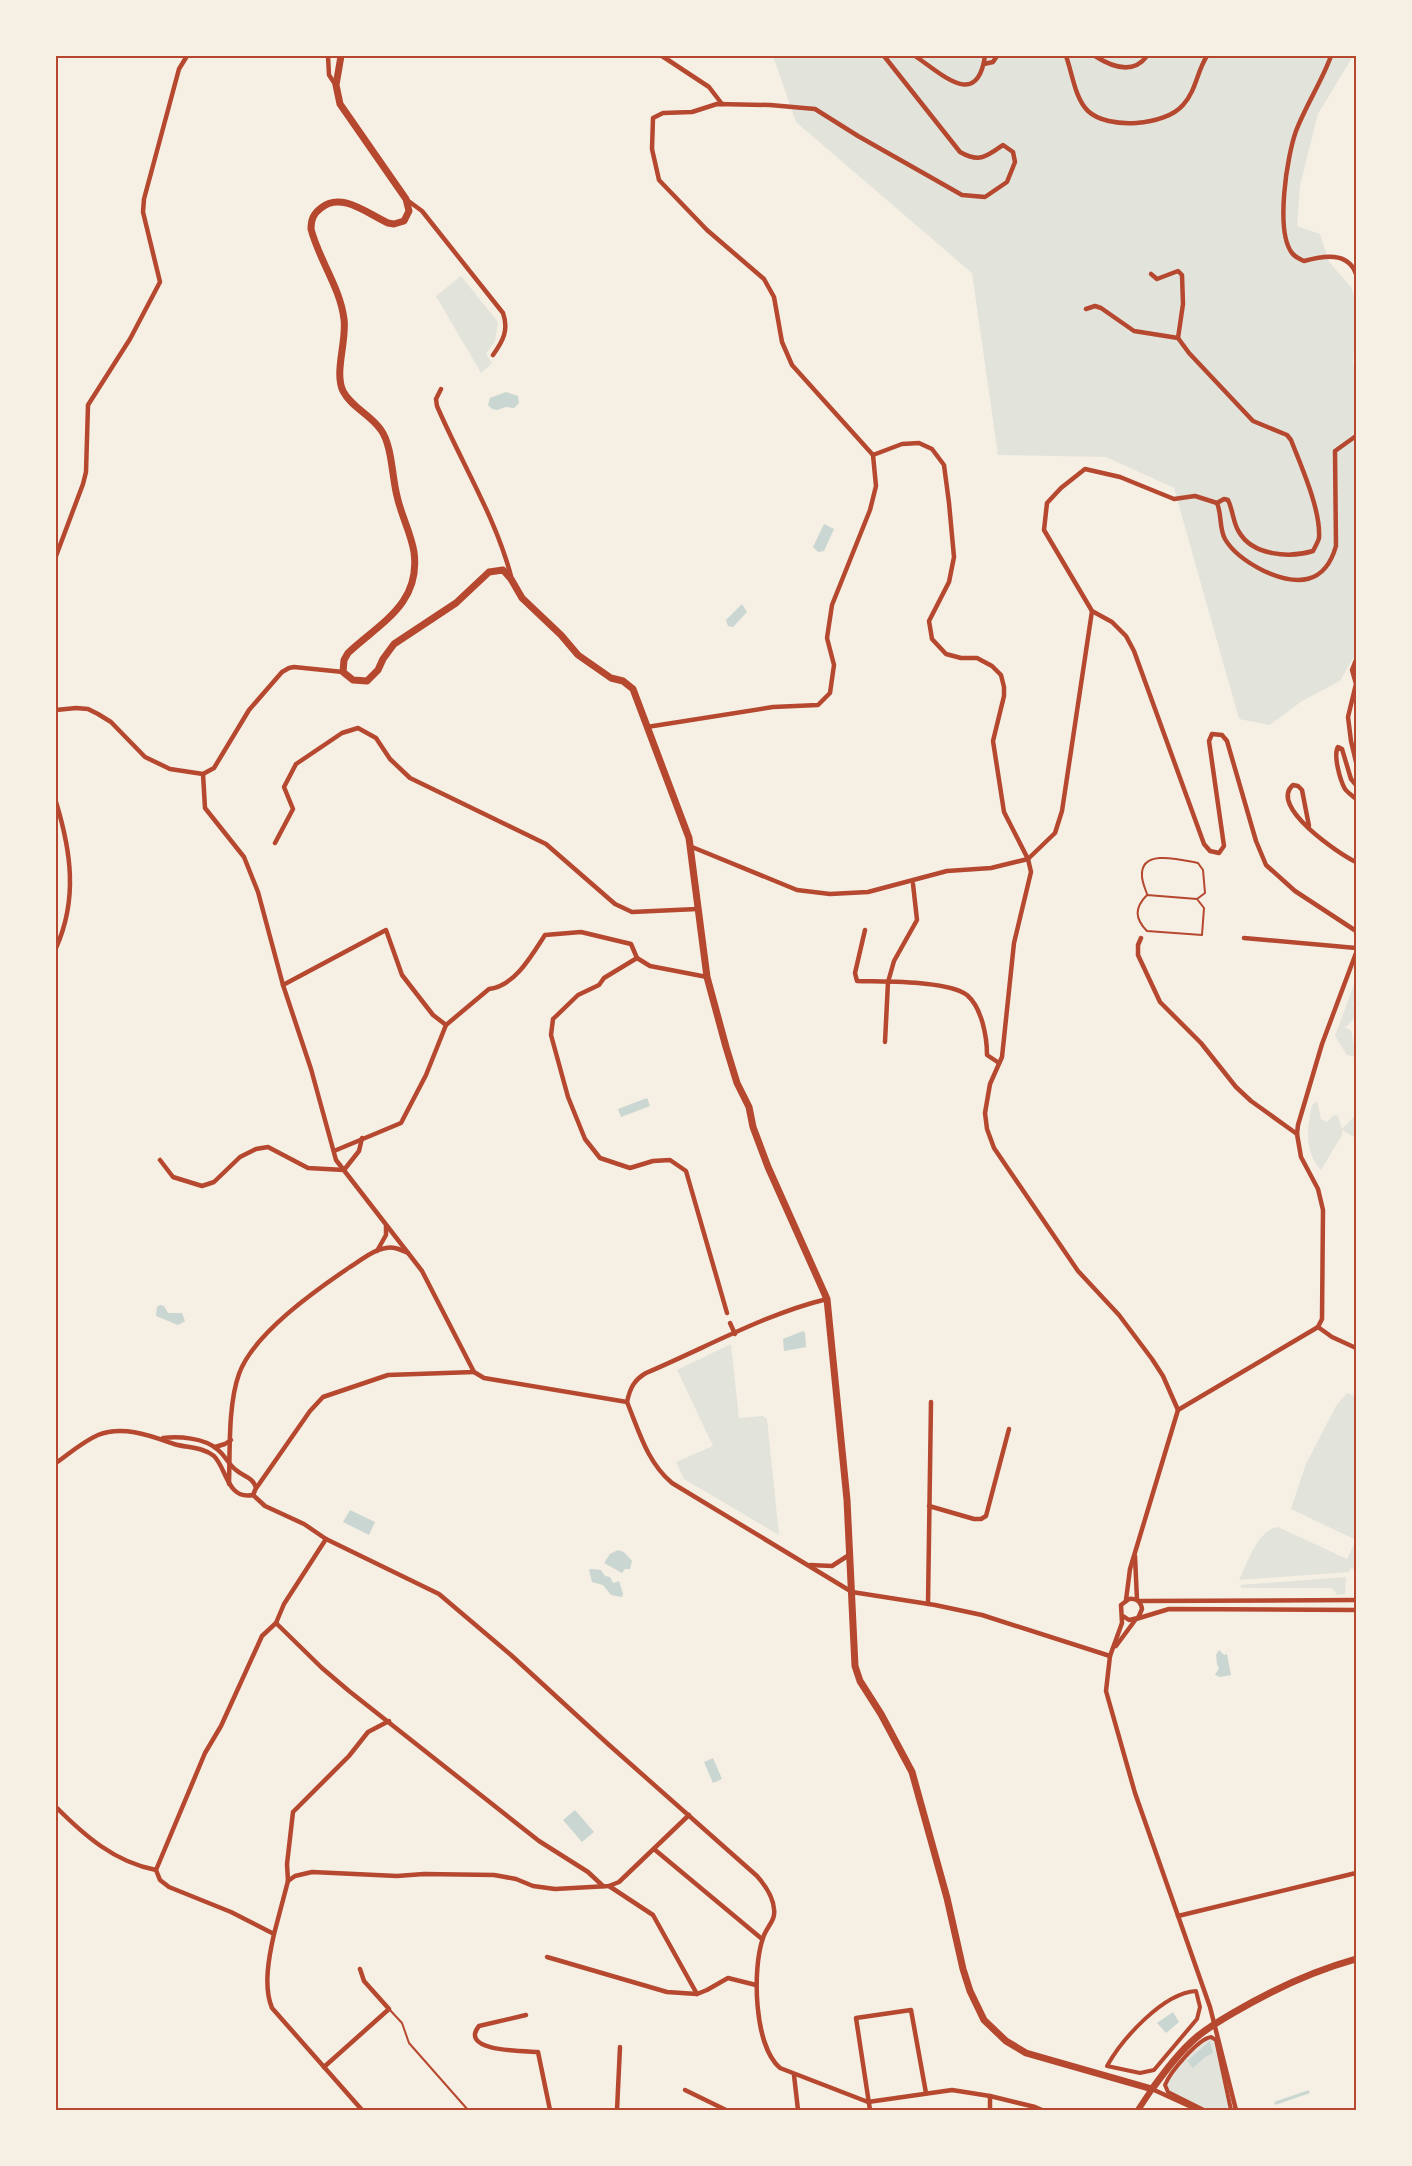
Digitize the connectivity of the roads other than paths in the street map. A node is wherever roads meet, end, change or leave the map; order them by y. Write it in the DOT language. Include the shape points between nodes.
graph roads {
  1 [pos="187,56"];
  2 [pos="328,56"];
  3 [pos="341,56"];
  4 [pos="662,56"];
  5 [pos="885,56"];
  6 [pos="915,56"];
  7 [pos="985,56"];
  8 [pos="997,56"];
  9 [pos="1066,56"];
  10 [pos="1095,56"];
  11 [pos="1147,56"];
  12 [pos="1207,56"];
  13 [pos="1331,56"];
  14 [pos="984,64"];
  15 [pos="336,85"];
  16 [pos="722,104"];
  17 [pos="406,199"];
  18 [pos="1151,274"];
  19 [pos="1356,274"];
  20 [pos="1086,309"];
  21 [pos="1178,338"];
  22 [pos="493,355"];
  23 [pos="441,389"];
  24 [pos="1356,436"];
  25 [pos="873,455"];
  26 [pos="1217,503"];
  27 [pos="56,556"];
  28 [pos="511,579"];
  29 [pos="1092,611"];
  30 [pos="1356,660"];
  31 [pos="343,672"];
  32 [pos="56,710"];
  33 [pos="647,727"];
  34 [pos="1355,754"];
  35 [pos="1356,762"];
  36 [pos="203,774"];
  37 [pos="1356,784"];
  38 [pos="1356,799"];
  39 [pos="56,802"];
  40 [pos="1309,826"];
  41 [pos="275,843"];
  42 [pos="692,847"];
  43 [pos="1028,859"];
  44 [pos="1356,862"];
  45 [pos="913,884"];
  46 [pos="1147,895"];
  47 [pos="1197,898"];
  48 [pos="697,909"];
  49 [pos="865,930"];
  50 [pos="1147,931"];
  51 [pos="1356,931"];
  52 [pos="1141,938"];
  53 [pos="1244,938"];
  54 [pos="56,948"];
  55 [pos="1356,951"];
  56 [pos="637,958"];
  57 [pos="707,976"];
  58 [pos="888,982"];
  59 [pos="283,985"];
  60 [pos="446,1025"];
  61 [pos="885,1042"];
  62 [pos="999,1063"];
  63 [pos="1297,1134"];
  64 [pos="363,1138"];
  65 [pos="334,1151"];
  66 [pos="160,1160"];
  67 [pos="344,1170"];
  68 [pos="386,1224"];
  69 [pos="376,1251"];
  70 [pos="410,1254"];
  71 [pos="827,1299"];
  72 [pos="728,1313"];
  73 [pos="730,1323"];
  74 [pos="1318,1327"];
  75 [pos="735,1334"];
  76 [pos="1356,1348"];
  77 [pos="474,1372"];
  78 [pos="627,1402"];
  79 [pos="931,1402"];
  80 [pos="1178,1410"];
  81 [pos="1009,1429"];
  82 [pos="163,1438"];
  83 [pos="231,1440"];
  84 [pos="215,1447"];
  85 [pos="56,1463"];
  86 [pos="229,1463"];
  87 [pos="229,1484"];
  88 [pos="256,1488"];
  89 [pos="253,1495"];
  90 [pos="929,1506"];
  91 [pos="326,1539"];
  92 [pos="1135,1551"];
  93 [pos="849,1555"];
  94 [pos="807,1565"];
  95 [pos="852,1592"];
  96 [pos="1126,1600"];
  97 [pos="1315,1600"];
  98 [pos="1356,1600"];
  99 [pos="1138,1601"];
  100 [pos="928,1604"];
  101 [pos="1315,1609"];
  102 [pos="1356,1610"];
  103 [pos="1123,1616"];
  104 [pos="1136,1619"];
  105 [pos="276,1623"];
  106 [pos="1110,1656"];
  107 [pos="389,1721"];
  108 [pos="56,1807"];
  109 [pos="689,1815"];
  110 [pos="654,1849"];
  111 [pos="156,1870"];
  112 [pos="1356,1873"];
  113 [pos="288,1881"];
  114 [pos="603,1886"];
  115 [pos="609,1886"];
  116 [pos="1178,1916"];
  117 [pos="274,1934"];
  118 [pos="762,1939"];
  119 [pos="547,1957"];
  120 [pos="1356,1959"];
  121 [pos="360,1969"];
  122 [pos="756,1985"];
  123 [pos="697,1994"];
  124 [pos="389,2009"];
  125 [pos="526,2014"];
  126 [pos="1215,2024"];
  127 [pos="620,2047"];
  128 [pos="1107,2066"];
  129 [pos="324,2067"];
  130 [pos="794,2075"];
  131 [pos="1152,2089"];
  132 [pos="685,2090"];
  133 [pos="926,2093"];
  134 [pos="990,2097"];
  135 [pos="868,2102"];
  136 [pos="362,2110"];
  137 [pos="468,2110"];
  138 [pos="550,2110"];
  139 [pos="617,2110"];
  140 [pos="726,2110"];
  141 [pos="798,2110"];
  142 [pos="870,2110"];
  143 [pos="990,2110"];
  144 [pos="1042,2110"];
  145 [pos="1138,2110"];
  146 [pos="1198,2110"];
  147 [pos="1204,2110"];
  148 [pos="1231,2110"];
  149 [pos="1236,2110"];
  1 -- 27 [label="street" via="179,69 144,199 143,212 160,282 88,405 86,472"];
  2 -- 15 [label="street" via="329,75"];
  3 -- 15 [label="main road"];
  4 -- 16 [label="street" via="709,87"];
  5 -- 16 [label="street" via="960,152 983,158 1003,145 1013,152 1015,162 1007,182 985,196 962,195 815,109"];
  6 -- 14 [label="street" via="955,82 970,84 977,81"];
  7 -- 14 [label="street"];
  8 -- 14 [label="street" via="993,62"];
  9 -- 12 [label="street" via="1088,111 1109,120 1135,124 1167,117 1182,107 1191,96"];
  10 -- 11 [label="street" via="1121,68 1138,65"];
  13 -- 19 [label="street" via="1296,131 1284,192 1284,225 1292,253 1298,258 1304,261 1332,256 1346,260"];
  15 -- 17 [label="main road" via="346,116"];
  16 -- 25 [label="street" via="653,118 652,149 659,180 707,230 764,279 774,297 782,342 792,365"];
  17 -- 22 [label="street" via="422,211 503,313 504,338"];
  17 -- 31 [label="main road" via="409,211 400,223 387,223 341,202 325,205 311,222 313,237 343,308 343,391 383,431 414,553 411,586 401,607 348,653"];
  18 -- 21 [label="street" via="1156,279 1178,271 1182,275"];
  20 -- 21 [label="street" via="1095,306 1134,332"];
  21 -- 26 [label="street" via="1253,421 1291,440 1306,477 1319,540 1313,551 1299,555 1265,551 1238,532 1228,500"];
  23 -- 28 [label="street" via="437,406 487,513"];
  24 -- 26 [label="street" via="1335,451 1336,546 1332,561 1310,579 1286,580 1238,554 1225,539"];
  25 -- 33 [label="street" via="876,486 870,510 832,605 827,638 834,665 830,693 818,705 773,707"];
  25 -- 43 [label="street" via="902,444 919,443 932,449 944,465 954,557 949,582 928,621 932,639 946,654 976,658 1001,675 1004,696 993,741 1004,812"];
  26 -- 29 [label="street" via="1195,496 1174,499 1120,477 1085,469 1060,488 1047,503 1044,530"];
  28 -- 31 [label="main road" via="503,570 489,572 456,603 394,645 368,681 353,680"];
  28 -- 33 [label="main road" via="522,598 578,655 633,689"];
  29 -- 43 [label="street" via="1062,812 1055,833"];
  29 -- 51 [label="street" via="1112,622 1134,651 1204,844 1219,853 1224,846 1209,741 1212,734 1222,735 1266,865 1295,891"];
  30 -- 34 [label="street" via="1352,670 1356,684 1348,717"];
  31 -- 36 [label="street" via="294,668 282,672 249,710 214,768"];
  32 -- 36 [label="street" via="88,709 111,722 145,757 170,769"];
  33 -- 42 [label="main road"];
  34 -- 35 [label="street"];
  36 -- 59 [label="street" via="205,808 244,857 258,892"];
  37 -- 38 [label="street" via="1338,747 1335,755 1343,784"];
  39 -- 54 [label="street" via="71,872"];
  40 -- 40 [label="street" via="1293,811 1287,794 1293,785 1302,790"];
  40 -- 44 [label="street" via="1331,848"];
  41 -- 48 [label="street" via="293,809 284,787 296,764 342,733 358,728 376,738 410,778 546,844 615,904 632,912"];
  42 -- 43 [label="street" via="798,890 830,894 868,892 946,871 991,868"];
  42 -- 48 [label="main road"];
  43 -- 62 [label="street" via="1031,872 1014,943"];
  45 -- 58 [label="street" via="917,920 894,961"];
  46 -- 47 [label="lane"];
  46 -- 47 [label="lane" via="1142,869 1158,857 1198,863 1203,870 1204,893"];
  46 -- 50 [label="lane" via="1137,912 1138,922"];
  47 -- 50 [label="lane" via="1204,908 1202,935"];
  48 -- 57 [label="main road"];
  49 -- 58 [label="street" via="855,973 857,981"];
  50 -- 52 [label="lane"];
  52 -- 63 [label="street" via="1138,955 1160,1002 1201,1043 1236,1087"];
  53 -- 55 [label="street"];
  55 -- 63 [label="street" via="1315,1065"];
  56 -- 57 [label="street" via="650,966"];
  56 -- 60 [label="street" via="631,944 581,932 545,935 520,971 489,989"];
  56 -- 72 [label="street" via="578,995 553,1019 551,1035 568,1097 585,1139 600,1158 630,1168 670,1160 686,1171"];
  57 -- 71 [label="main road" via="759,1144"];
  58 -- 61 [label="street"];
  58 -- 62 [label="street" via="933,984 965,994 976,1005 987,1055"];
  59 -- 60 [label="street" via="386,930 402,975 433,1015"];
  59 -- 65 [label="street"];
  60 -- 64 [label="street" via="401,1123"];
  62 -- 80 [label="street" via="990,1084 986,1113 994,1148 1078,1271 1158,1367"];
  63 -- 74 [label="street" via="1301,1157 1318,1189 1323,1210 1323,1313"];
  64 -- 65 [label="street"];
  64 -- 67 [label="street" via="359,1151"];
  65 -- 67 [label="street"];
  66 -- 67 [label="street" via="173,1177 202,1186 214,1182 240,1157 255,1149 268,1148 308,1168"];
  67 -- 68 [label="street"];
  68 -- 69 [label="street" via="387,1235"];
  68 -- 70 [label="street"];
  69 -- 70 [label="street" via="394,1247"];
  69 -- 83 [label="street" via="306,1297 252,1351 238,1375"];
  70 -- 77 [label="street"];
  71 -- 75 [label="street" via="801,1305"];
  71 -- 93 [label="main road"];
  73 -- 75 [label="street"];
  74 -- 76 [label="street"];
  74 -- 80 [label="street"];
  75 -- 78 [label="street" via="639,1377 629,1390"];
  77 -- 78 [label="street" via="484,1378"];
  77 -- 88 [label="street" via="388,1375 323,1397"];
  78 -- 94 [label="street" via="659,1472"];
  79 -- 90 [label="street"];
  80 -- 92 [label="street"];
  81 -- 90 [label="street" via="986,1516 974,1519"];
  82 -- 84 [label="street" via="175,1436"];
  82 -- 85 [label="street" via="109,1432 89,1440"];
  82 -- 87 [label="street" via="207,1452 220,1464"];
  83 -- 84 [label="street"];
  83 -- 86 [label="street"];
  84 -- 86 [label="street"];
  86 -- 87 [label="street"];
  86 -- 88 [label="street" via="251,1479"];
  87 -- 89 [label="street" via="240,1495"];
  88 -- 89 [label="street"];
  89 -- 91 [label="street" via="265,1506"];
  90 -- 100 [label="street"];
  91 -- 105 [label="street"];
  91 -- 109 [label="street" via="439,1594"];
  92 -- 96 [label="street" via="1127,1577"];
  92 -- 99 [label="street"];
  93 -- 94 [label="street" via="832,1566"];
  93 -- 95 [label="main road"];
  94 -- 95 [label="street"];
  95 -- 100 [label="street"];
  95 -- 131 [label="main road" via="857,1673 912,1772 963,1969 984,2020 1026,2053"];
  96 -- 99 [label="street"];
  96 -- 103 [label="street" via="1120,1609"];
  97 -- 98 [label="street"];
  97 -- 99 [label="street"];
  97 -- 101 [label="street"];
  99 -- 104 [label="street" via="1142,1609"];
  100 -- 106 [label="street" via="982,1615"];
  101 -- 102 [label="street"];
  101 -- 104 [label="street" via="1175,1609"];
  103 -- 104 [label="street"];
  103 -- 106 [label="street"];
  104 -- 106 [label="street"];
  105 -- 107 [label="street" via="322,1668"];
  105 -- 111 [label="street" via="262,1636 246,1668"];
  106 -- 116 [label="street" via="1106,1691 1135,1793"];
  107 -- 113 [label="street" via="368,1732 293,1812"];
  107 -- 114 [label="street"];
  108 -- 111 [label="street" via="114,1855"];
  109 -- 110 [label="street"];
  109 -- 118 [label="street" via="767,1889 773,1900 774,1917"];
  110 -- 115 [label="street" via="620,1882"];
  110 -- 118 [label="street"];
  111 -- 117 [label="street" via="169,1887"];
  112 -- 116 [label="street"];
  113 -- 114 [label="street" via="312,1872 474,1874 506,1876 544,1888"];
  113 -- 117 [label="street"];
  114 -- 115 [label="street"];
  115 -- 123 [label="street" via="653,1915"];
  116 -- 126 [label="street"];
  117 -- 129 [label="street" via="269,2001"];
  118 -- 122 [label="street"];
  119 -- 123 [label="street" via="667,1992"];
  120 -- 126 [label="main road" via="1264,1994"];
  121 -- 124 [label="street" via="364,1981"];
  122 -- 123 [label="street" via="728,1978"];
  122 -- 130 [label="street" via="766,2049 774,2064"];
  124 -- 129 [label="street"];
  124 -- 137 [label="lane" via="402,2023 409,2043"];
  125 -- 138 [label="street" via="479,2026 475,2036 485,2047 538,2052"];
  126 -- 131 [label="main road" via="1179,2054"];
  126 -- 149 [label="street"];
  127 -- 139 [label="street"];
  128 -- 128 [label="street" via="1143,2021 1172,2000 1196,1991 1200,2007 1197,2019 1154,2070 1140,2073"];
  129 -- 136 [label="street"];
  130 -- 135 [label="street"];
  130 -- 141 [label="street"];
  131 -- 145 [label="street"];
  131 -- 146 [label="street"];
  132 -- 140 [label="street"];
  133 -- 134 [label="street" via="952,2090"];
  133 -- 135 [label="street"];
  133 -- 135 [label="street" via="912,2010 856,2018"];
  134 -- 143 [label="street"];
  134 -- 144 [label="street"];
  135 -- 142 [label="street"];
  147 -- 148 [label="street" via="1168,2092 1165,2085 1190,2052 1208,2037 1216,2040"];
}
